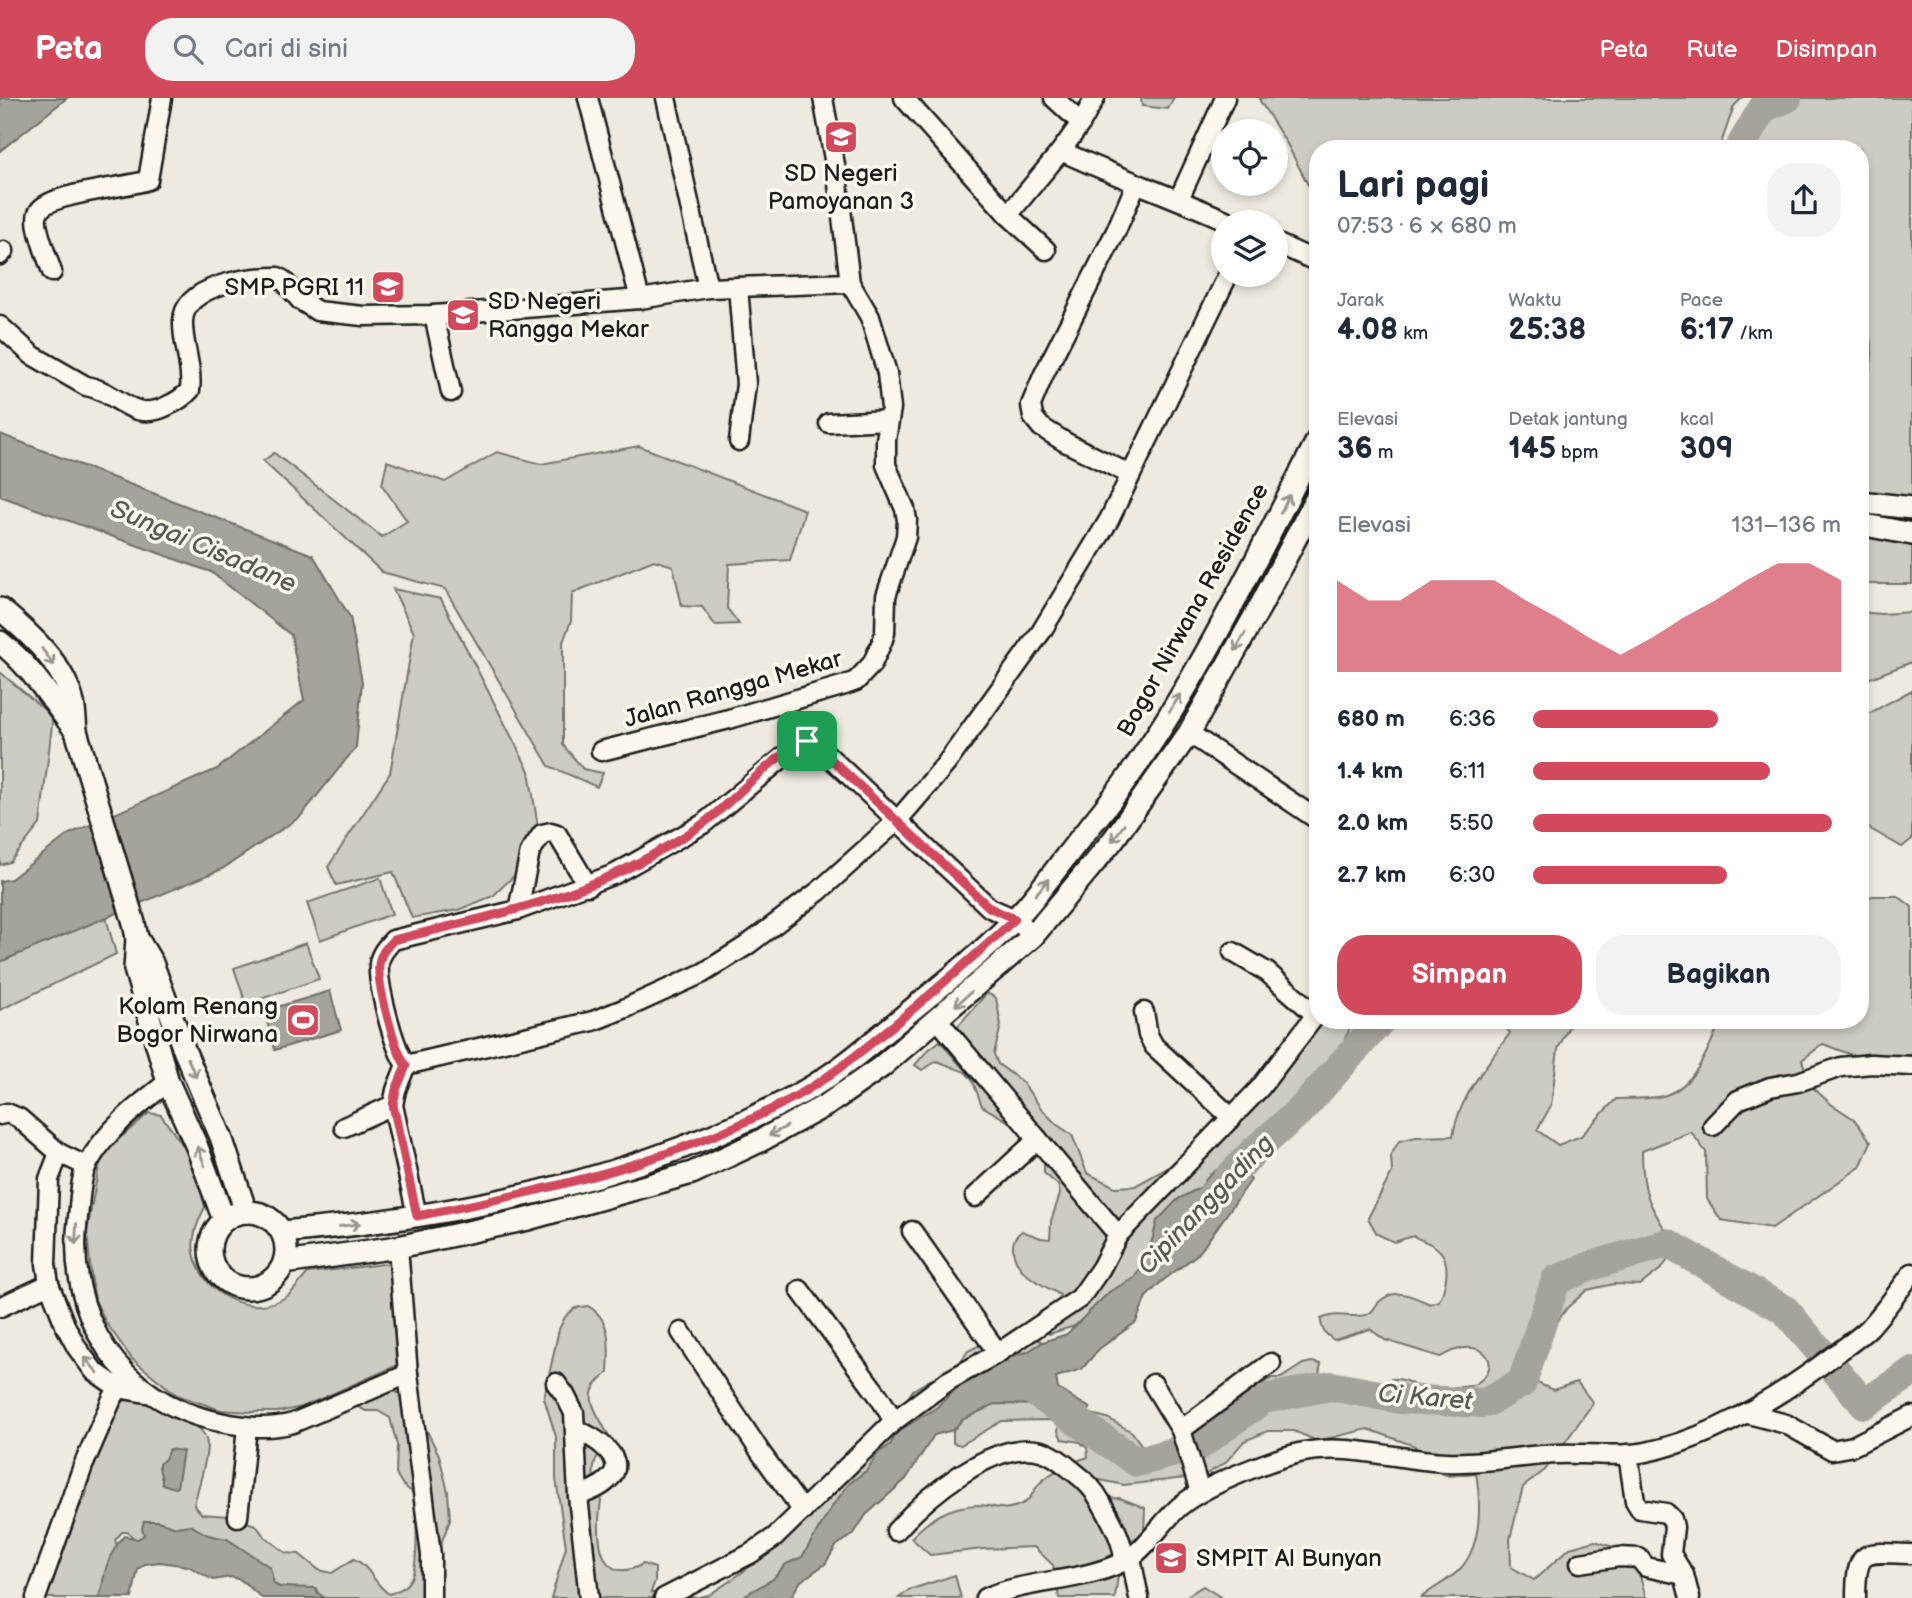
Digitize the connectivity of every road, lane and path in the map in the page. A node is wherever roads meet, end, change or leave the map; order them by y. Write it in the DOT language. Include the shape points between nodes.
graph roads {
  1 [pos="162,98"];
  2 [pos="588,98"];
  3 [pos="666,98"];
  4 [pos="823,98"];
  5 [pos="904,98"];
  6 [pos="1054,98"];
  7 [pos="1095,98"];
  8 [pos="1225,98"];
  9 [pos="1081,123"];
  10 [pos="1061,151"];
  11 [pos="1136,184"];
  12 [pos="1179,199"];
  13 [pos="1211,213"];
  14 [pos="1008,215"];
  15 [pos="1288,248"];
  16 [pos="1046,250"];
  17 [pos="1309,258"];
  18 [pos="52,272"];
  19 [pos="850,283"];
  20 [pos="737,287"];
  21 [pos="1222,287"];
  22 [pos="708,288"];
  23 [pos="640,299"];
  24 [pos="433,315"];
  25 [pos="0,326"];
  26 [pos="451,392"];
  27 [pos="889,420"];
  28 [pos="829,423"];
  29 [pos="740,441"];
  30 [pos="1309,456"];
  31 [pos="1129,474"];
  32 [pos="1869,503"];
  33 [pos="1912,508"];
  34 [pos="1309,512"];
  35 [pos="1869,526"];
  36 [pos="1912,534"];
  37 [pos="1239,592"];
  38 [pos="1261,605"];
  39 [pos="0,609"];
  40 [pos="0,642"];
  41 [pos="76,731"];
  42 [pos="1189,733"];
  43 [pos="601,751"];
  44 [pos="1309,814"];
  45 [pos="897,821"];
  46 [pos="588,886"];
  47 [pos="518,910"];
  48 [pos="1015,919"];
  49 [pos="136,930"];
  50 [pos="1033,936"];
  51 [pos="1233,952"];
  52 [pos="1309,1006"];
  53 [pos="1144,1012"];
  54 [pos="938,1020"];
  55 [pos="1309,1024"];
  56 [pos="406,1066"];
  57 [pos="1912,1066"];
  58 [pos="168,1082"];
  59 [pos="393,1105"];
  60 [pos="0,1115"];
  61 [pos="1232,1118"];
  62 [pos="1713,1126"];
  63 [pos="344,1127"];
  64 [pos="1038,1139"];
  65 [pos="683,1147"];
  66 [pos="59,1153"];
  67 [pos="86,1166"];
  68 [pos="692,1173"];
  69 [pos="975,1197"];
  70 [pos="246,1212"];
  71 [pos="417,1216"];
  72 [pos="225,1220"];
  73 [pos="912,1231"];
  74 [pos="282,1232"];
  75 [pos="1118,1235"];
  76 [pos="398,1247"];
  77 [pos="284,1263"];
  78 [pos="1912,1273"];
  79 [pos="49,1284"];
  80 [pos="800,1290"];
  81 [pos="0,1307"];
  82 [pos="681,1332"];
  83 [pos="998,1353"];
  84 [pos="1271,1363"];
  85 [pos="408,1374"];
  86 [pos="123,1381"];
  87 [pos="555,1383"];
  88 [pos="1153,1384"];
  89 [pos="1745,1413"];
  90 [pos="1912,1416"];
  91 [pos="894,1422"];
  92 [pos="247,1427"];
  93 [pos="576,1430"];
  94 [pos="1182,1433"];
  95 [pos="1628,1454"];
  96 [pos="1200,1492"];
  97 [pos="578,1496"];
  98 [pos="803,1511"];
  99 [pos="239,1517"];
  100 [pos="896,1531"];
  101 [pos="1912,1554"];
  102 [pos="1127,1560"];
  103 [pos="1580,1563"];
  104 [pos="1684,1575"];
  105 [pos="36,1598"];
  106 [pos="431,1598"];
  107 [pos="589,1598"];
  108 [pos="664,1598"];
  109 [pos="985,1598"];
  110 [pos="1139,1598"];
  111 [pos="1690,1598"];
  112 [pos="1856,1598"];
  1 -- 18 [label="street" via="148,180 65,198 38,213"];
  2 -- 23 [label="street"];
  3 -- 22 [label="street"];
  4 -- 19 [label="street, Jalan Rangga Mekar"];
  5 -- 14 [label="street"];
  6 -- 9 [label="street"];
  7 -- 9 [label="street"];
  8 -- 12 [label="street"];
  9 -- 10 [label="street"];
  10 -- 11 [label="street"];
  10 -- 14 [label="street"];
  11 -- 12 [label="street"];
  11 -- 31 [label="street" via="1031,405 1041,427"];
  12 -- 13 [label="street"];
  14 -- 16 [label="street"];
  15 -- 17 [label="street"];
  19 -- 20 [label="street"];
  19 -- 27 [label="street, Jalan Rangga Mekar" via="870,317 881,350 890,392"];
  20 -- 22 [label="street"];
  20 -- 29 [label="street" via="746,384"];
  21 -- 31 [label="street"];
  22 -- 23 [label="street"];
  23 -- 24 [label="street"];
  24 -- 25 [label="street" via="327,314 300,300 281,279 265,277 206,291 188,305 183,318 190,390 152,412 134,410 96,387 86,386 32,355"];
  24 -- 26 [label="street"];
  27 -- 28 [label="street"];
  27 -- 43 [label="street, Jalan Rangga Mekar" via="886,465 905,509 906,537 886,596 885,633 872,664 856,681 831,690"];
  37 -- 30 [label="street, Bogor Nirwana Residence, one-way"];
  31 -- 45 [label="street" via="1109,520 1041,632 971,731"];
  32 -- 33 [label="street"];
  34 -- 38 [label="street"];
  35 -- 36 [label="street"];
  37 -- 38 [label="street"];
  48 -- 37 [label="street, Bogor Nirwana Residence, one-way" via="1126,780 1197,669"];
  38 -- 42 [label="street, one-way"];
  39 -- 41 [label="street, one-way" via="55,665 73,703"];
  40 -- 41 [label="street" via="38,679"];
  41 -- 49 [label="street"];
  42 -- 44 [label="street"];
  42 -- 50 [label="street, one-way" via="1113,840"];
  45 -- 46 [label="street" via="807,741 703,824"];
  45 -- 48 [label="street" via="990,908"];
  45 -- 56 [label="street" via="819,891 703,973 593,1021"];
  46 -- 47 [label="street"];
  46 -- 47 [label="street" via="557,834 542,834 530,852"];
  47 -- 56 [label="street" via="393,940 383,951 381,985 398,1054"];
  48 -- 50 [label="street"];
  48 -- 65 [label="street, Bogor Nirwana Residence" via="844,1065 805,1091"];
  49 -- 58 [label="street" via="135,969"];
  49 -- 70 [label="street, one-way" via="221,1137"];
  50 -- 54 [label="street, one-way"];
  51 -- 52 [label="street" via="1267,972"];
  53 -- 61 [label="street" via="1154,1046"];
  54 -- 64 [label="street"];
  54 -- 68 [label="street, one-way" via="828,1104"];
  55 -- 61 [label="street"];
  56 -- 59 [label="street"];
  57 -- 62 [label="street" via="1871,1063 1841,1067 1770,1087 1738,1100"];
  58 -- 67 [label="street" via="123,1117"];
  72 -- 58 [label="street, one-way"];
  59 -- 63 [label="street"];
  59 -- 71 [label="street"];
  60 -- 66 [label="street" via="19,1118"];
  61 -- 75 [label="street"];
  64 -- 69 [label="street"];
  64 -- 75 [label="street"];
  65 -- 68 [label="street"];
  65 -- 71 [label="street, Bogor Nirwana Residence" via="564,1184"];
  66 -- 67 [label="street"];
  66 -- 79 [label="street" via="49,1179"];
  67 -- 86 [label="street, one-way" via="76,1267 83,1305"];
  68 -- 76 [label="street" via="528,1219"];
  70 -- 72 [label="street"];
  70 -- 74 [label="street" via="267,1217"];
  74 -- 71 [label="street, Bogor Nirwana Residence, one-way"];
  72 -- 77 [label="street" via="215,1230 211,1258 226,1281 239,1287 266,1284"];
  73 -- 83 [label="street"];
  74 -- 77 [label="street"];
  75 -- 83 [label="street" via="1080,1298"];
  76 -- 77 [label="street"];
  76 -- 85 [label="street"];
  78 -- 89 [label="street" via="1868,1329 1811,1373"];
  79 -- 81 [label="street"];
  86 -- 79 [label="street, one-way" via="94,1371 65,1325"];
  80 -- 91 [label="street"];
  82 -- 98 [label="street"];
  83 -- 91 [label="street" via="948,1381"];
  84 -- 94 [label="street"];
  85 -- 92 [label="street" via="293,1423"];
  85 -- 106 [label="street" via="431,1555"];
  86 -- 92 [label="street" via="179,1410"];
  86 -- 105 [label="street" via="83,1466"];
  87 -- 93 [label="street" via="571,1405"];
  88 -- 94 [label="street"];
  89 -- 90 [label="street" via="1786,1424 1832,1450 1853,1446"];
  89 -- 95 [label="street" via="1668,1446"];
  91 -- 98 [label="street"];
  92 -- 99 [label="street"];
  93 -- 97 [label="street"];
  93 -- 97 [label="street" via="602,1444 616,1468 611,1479"];
  94 -- 96 [label="street"];
  95 -- 96 [label="street" via="1446,1462 1320,1449 1279,1459"];
  95 -- 104 [label="street" via="1635,1501 1640,1509 1672,1518 1671,1554"];
  96 -- 102 [label="street" via="1168,1517"];
  97 -- 107 [label="street"];
  98 -- 108 [label="street" via="750,1554"];
  100 -- 102 [label="street" via="927,1500 970,1468 999,1454 1040,1451 1056,1458 1094,1490"];
  101 -- 112 [label="street" via="1877,1553 1862,1559 1856,1571"];
  102 -- 109 [label="street" via="1092,1575 1024,1586"];
  102 -- 110 [label="street"];
  103 -- 104 [label="street" via="1639,1558 1646,1567"];
  104 -- 111 [label="street"];
}
